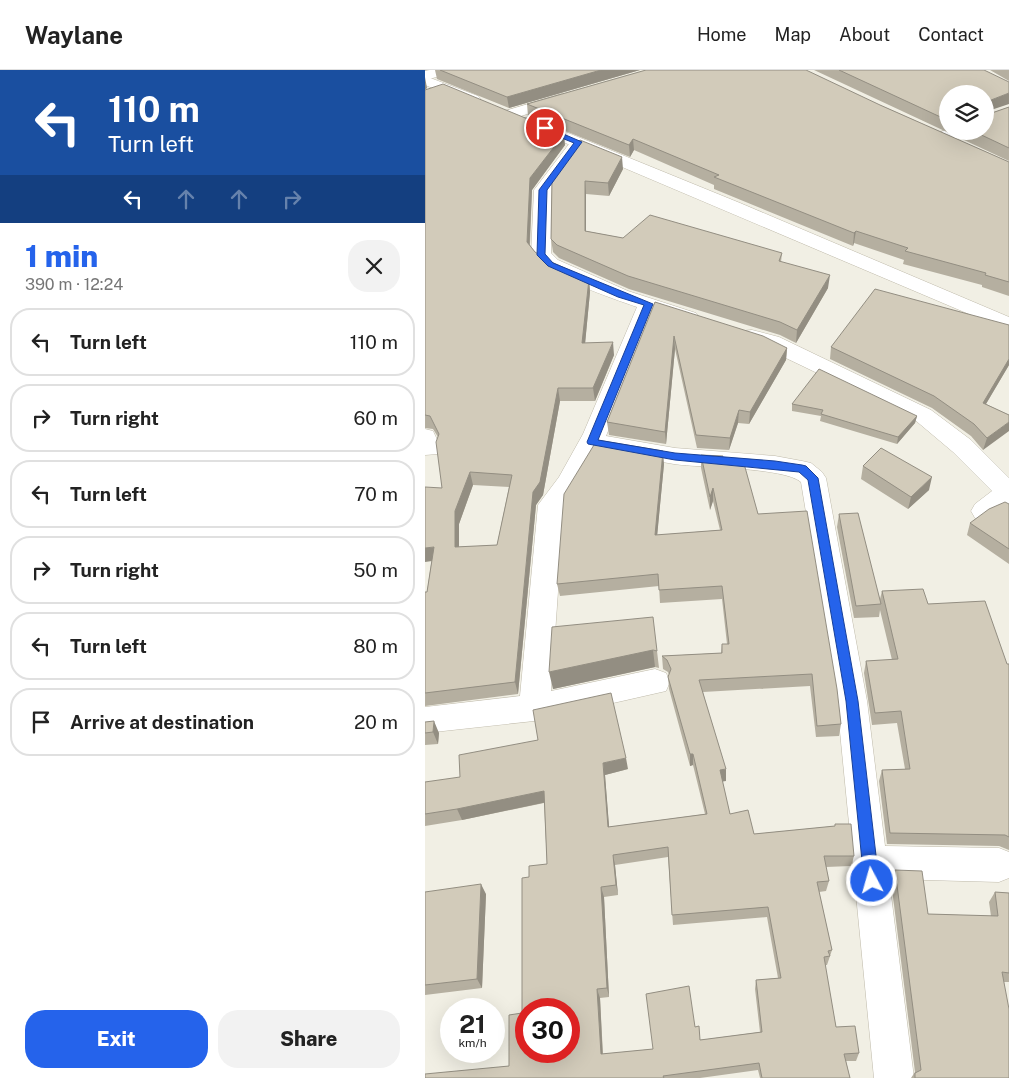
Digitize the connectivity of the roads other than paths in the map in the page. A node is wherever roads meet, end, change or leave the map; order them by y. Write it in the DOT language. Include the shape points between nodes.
graph roads {
  1 [pos="447,70"];
  2 [pos="425,78"];
  3 [pos="446,88"];
  4 [pos="577,94"];
  5 [pos="425,96"];
  6 [pos="511,114"];
  7 [pos="925,130"];
  8 [pos="939,137"];
  9 [pos="578,142"];
  10 [pos="648,304"];
  11 [pos="705,322"];
  12 [pos="1009,325"];
  13 [pos="733,330"];
  14 [pos="592,442"];
  15 [pos="1008,490"];
  16 [pos="985,511"];
  17 [pos="655,682"];
  18 [pos="534,708"];
  19 [pos="425,720"];
  20 [pos="870,862"];
  21 [pos="999,865"];
  22 [pos="893,1078"];
  1 -- 2 [label="street"];
  2 -- 3 [label="street"];
  3 -- 5 [label="street"];
  3 -- 6 [label="street"];
  4 -- 6 [label="street"];
  6 -- 9 [label="street"];
  7 -- 8 [label="street"];
  9 -- 10 [label="street" via="543,190 541,255 551,264"];
  9 -- 12 [label="street"];
  10 -- 11 [label="street"];
  10 -- 14 [label="street"];
  13 -- 15 [label="street" via="771,342 923,415 962,446"];
  14 -- 18 [label="street" via="569,483 551,505"];
  14 -- 20 [label="street" via="675,456 775,464 802,469 813,478 852,701"];
  15 -- 16 [label="street"];
  17 -- 18 [label="street"];
  18 -- 19 [label="street"];
  20 -- 21 [label="street"];
  20 -- 22 [label="street"];
}
